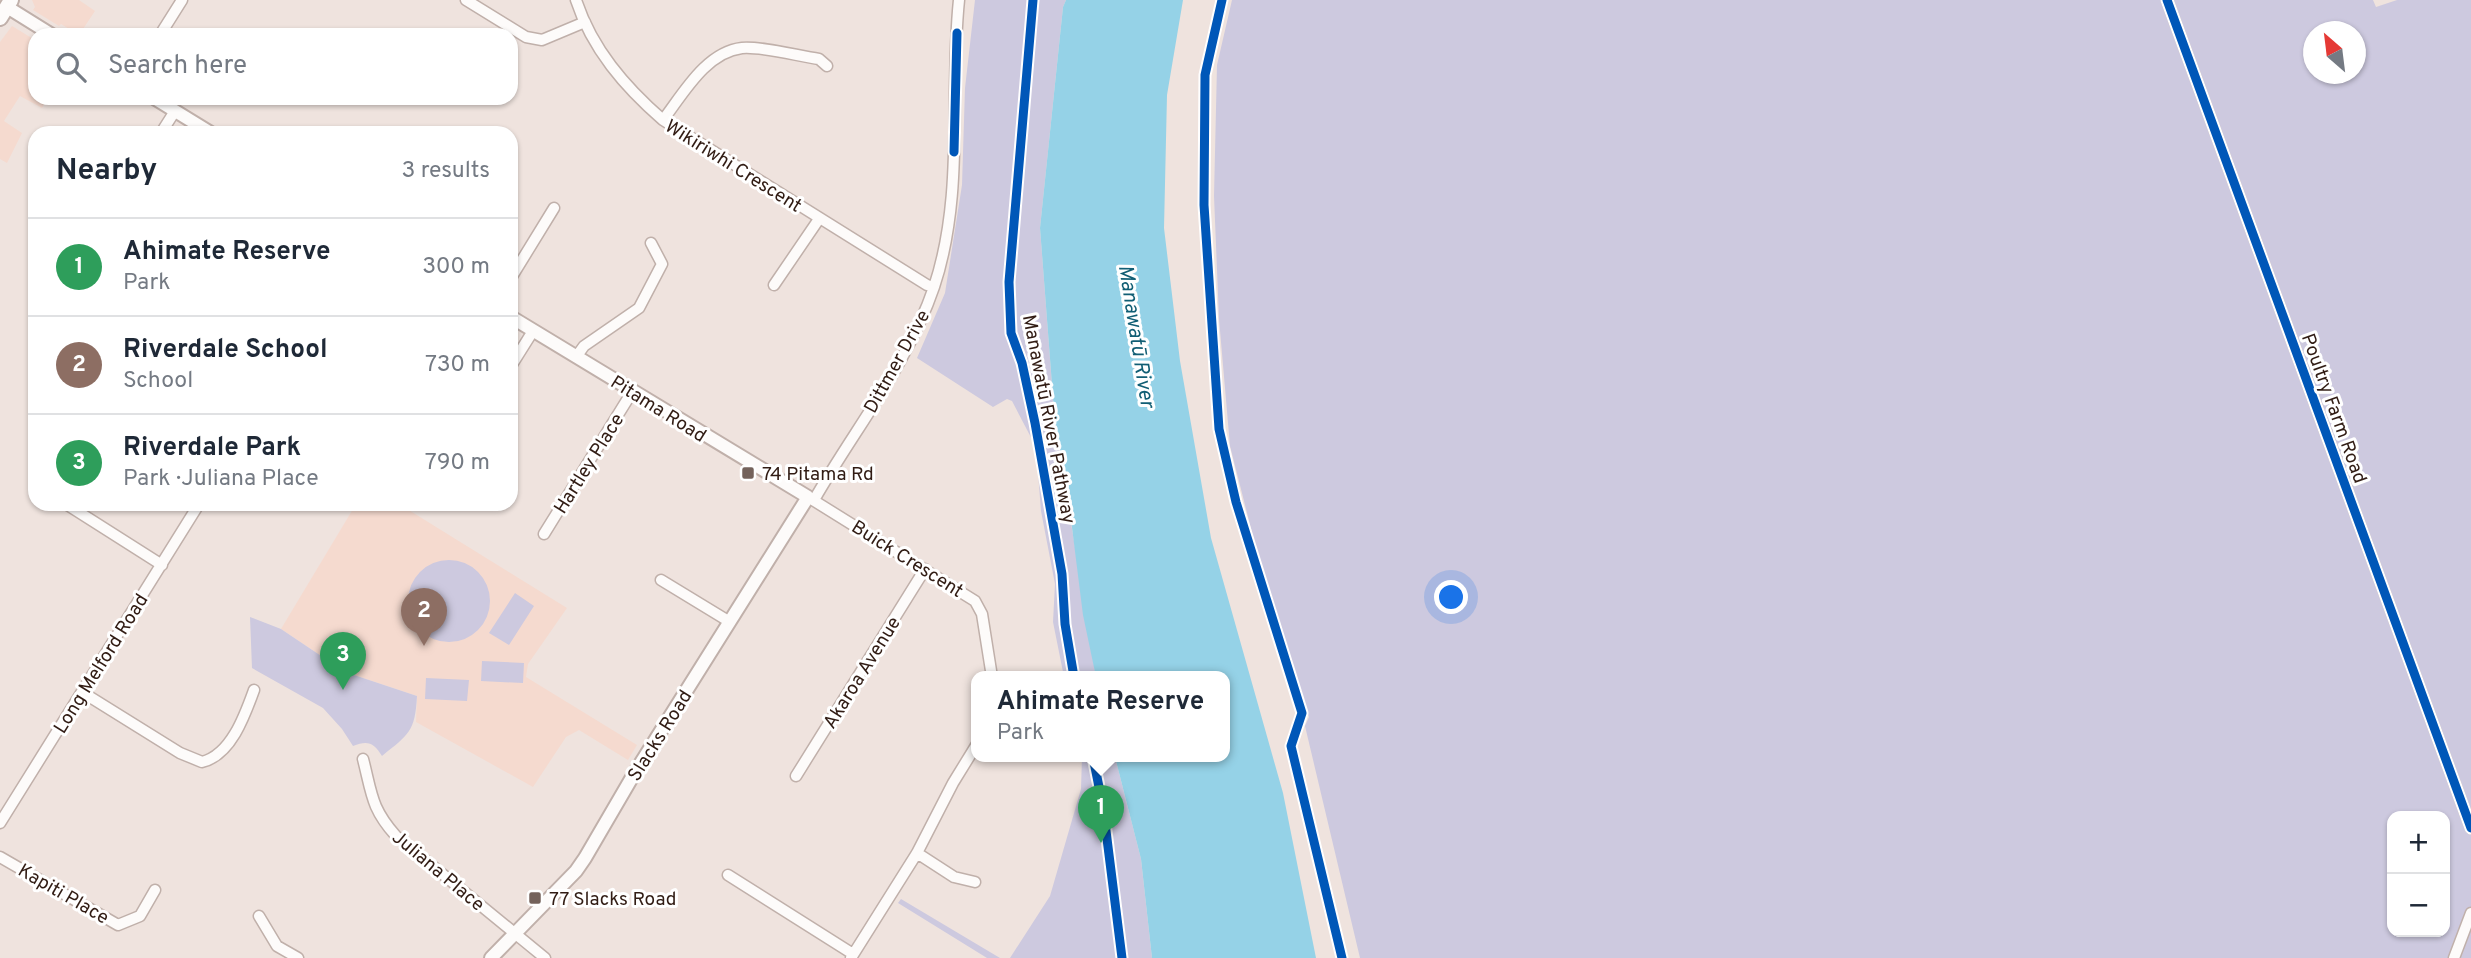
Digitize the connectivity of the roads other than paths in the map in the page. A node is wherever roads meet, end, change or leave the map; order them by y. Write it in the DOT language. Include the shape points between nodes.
graph roads {
  1 [pos="182,0"];
  2 [pos="466,0"];
  3 [pos="576,0"];
  4 [pos="959,0"];
  5 [pos="2167,0"];
  6 [pos="6,8"];
  7 [pos="585,22"];
  8 [pos="40,28"];
  9 [pos="164,28"];
  10 [pos="511,28"];
  11 [pos="518,32"];
  12 [pos="827,65"];
  13 [pos="165,105"];
  14 [pos="175,111"];
  15 [pos="663,120"];
  16 [pos="165,126"];
  17 [pos="200,126"];
  18 [pos="554,208"];
  19 [pos="819,219"];
  20 [pos="651,243"];
  21 [pos="518,267"];
  22 [pos="774,285"];
  23 [pos="934,287"];
  24 [pos="518,321"];
  25 [pos="533,331"];
  26 [pos="518,355"];
  27 [pos="576,357"];
  28 [pos="632,391"];
  29 [pos="811,499"];
  30 [pos="77,511"];
  31 [pos="195,511"];
  32 [pos="544,534"];
  33 [pos="162,565"];
  34 [pos="926,569"];
  35 [pos="661,580"];
  36 [pos="730,622"];
  37 [pos="991,671"];
  38 [pos="254,690"];
  39 [pos="82,692"];
  40 [pos="971,754"];
  41 [pos="363,759"];
  42 [pos="796,776"];
  43 [pos="0,823"];
  44 [pos="2471,828"];
  45 [pos="917,853"];
  46 [pos="0,857"];
  47 [pos="728,875"];
  48 [pos="975,882"];
  49 [pos="155,890"];
  50 [pos="2471,913"];
  51 [pos="259,916"];
  52 [pos="515,933"];
  53 [pos="852,956"];
  54 [pos="298,958"];
  55 [pos="491,958"];
  56 [pos="545,958"];
  57 [pos="2454,958"];
  1 -- 9 [label="street"];
  2 -- 10 [label="street"];
  3 -- 7 [label="street, Wikiriwhi Crescent"];
  4 -- 23 [label="street, Dittmer Drive" via="954,177"];
  5 -- 44 [label="street, Poultry Farm Road"];
  6 -- 8 [label="street"];
  7 -- 11 [label="street" via="542,40"];
  7 -- 15 [label="street, Wikiriwhi Crescent" via="615,72"];
  12 -- 15 [label="street" via="819,59 744,48 729,51 705,67"];
  13 -- 14 [label="street"];
  14 -- 16 [label="street"];
  14 -- 17 [label="street"];
  15 -- 19 [label="street, Wikiriwhi Crescent"];
  18 -- 21 [label="street"];
  19 -- 22 [label="street"];
  19 -- 23 [label="street, Wikiriwhi Crescent"];
  20 -- 27 [label="street" via="662,264 639,308 584,346"];
  23 -- 29 [label="street, Dittmer Drive" via="903,355"];
  24 -- 25 [label="street, Pitama Road"];
  25 -- 26 [label="street"];
  25 -- 27 [label="street, Pitama Road"];
  27 -- 28 [label="street, Pitama Road"];
  28 -- 29 [label="street, Pitama Road"];
  28 -- 32 [label="street, Hartley Place"];
  29 -- 34 [label="street, Buick Crescent"];
  29 -- 36 [label="street, Slacks Road"];
  30 -- 33 [label="street"];
  31 -- 33 [label="street, Long Melford Road"];
  33 -- 39 [label="street, Long Melford Road"];
  34 -- 37 [label="street, Buick Crescent" via="979,605"];
  34 -- 42 [label="street, Akaroa Avenue"];
  35 -- 36 [label="street"];
  36 -- 52 [label="street, Slacks Road" via="580,864"];
  38 -- 39 [label="street" via="227,745 216,757 202,762"];
  39 -- 43 [label="street, Long Melford Road"];
  40 -- 45 [label="street"];
  41 -- 52 [label="street, Juliana Place" via="380,818"];
  45 -- 48 [label="street" via="954,877"];
  45 -- 53 [label="street"];
  46 -- 49 [label="street, Kapiti Place" via="118,925 139,916"];
  47 -- 53 [label="street"];
  50 -- 57 [label="street"];
  51 -- 54 [label="street" via="277,946"];
  52 -- 55 [label="street, Slacks Road"];
  52 -- 56 [label="street, Juliana Place"];
}
